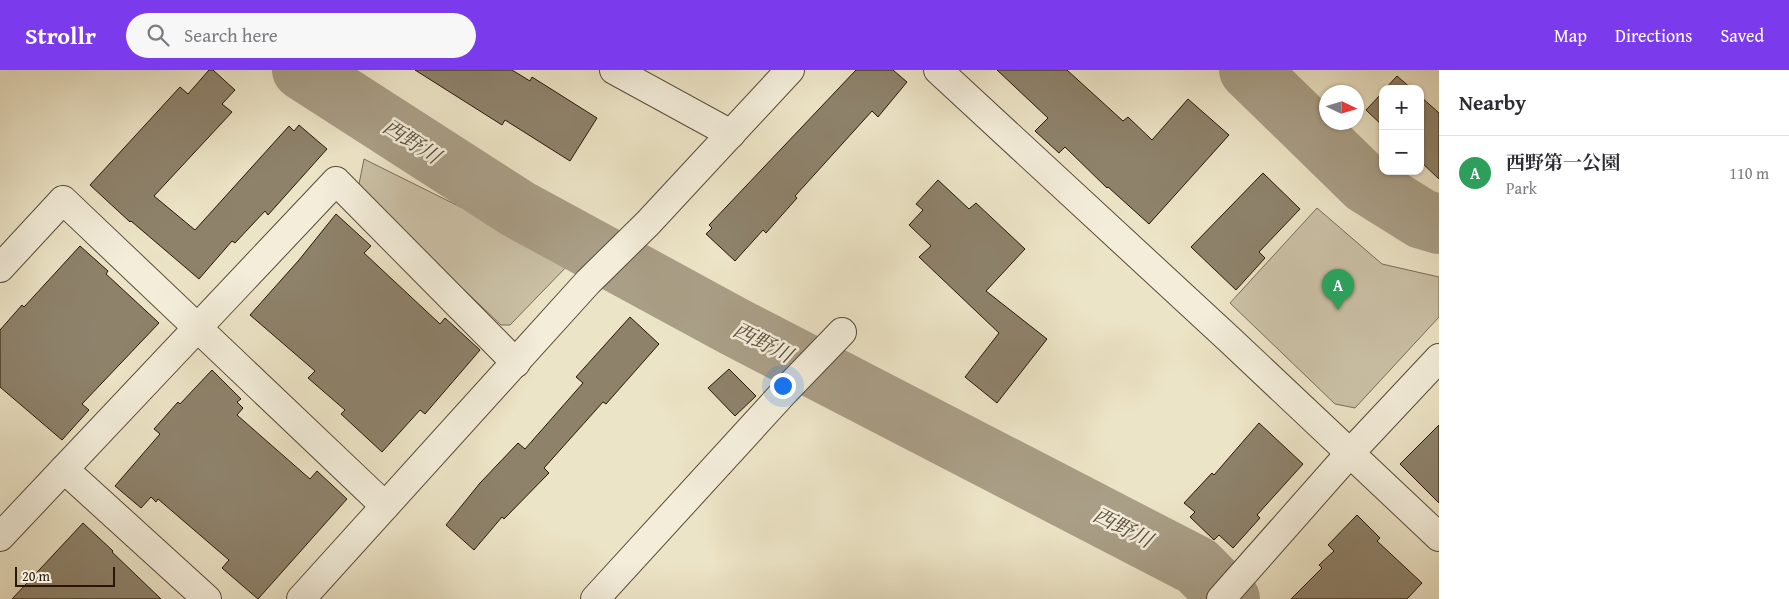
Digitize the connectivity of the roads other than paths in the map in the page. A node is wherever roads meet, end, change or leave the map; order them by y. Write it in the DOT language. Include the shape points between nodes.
graph roads {
  1 [pos="614,70"];
  2 [pos="790,70"];
  3 [pos="938,70"];
  4 [pos="731,134"];
  5 [pos="0,268"];
  6 [pos="197,327"];
  7 [pos="842,332"];
  8 [pos="1439,358"];
  9 [pos="516,363"];
  10 [pos="1350,453"];
  11 [pos="64,469"];
  12 [pos="385,506"];
  13 [pos="0,537"];
  14 [pos="1439,538"];
  15 [pos="208,599"];
  16 [pos="301,599"];
  17 [pos="595,599"];
  18 [pos="1221,599"];
  1 -- 4 [label="street"];
  2 -- 4 [label="street"];
  3 -- 10 [label="street"];
  4 -- 9 [label="street" via="588,282"];
  5 -- 6 [label="street" via="63,200"];
  6 -- 9 [label="street" via="336,181"];
  6 -- 11 [label="street"];
  6 -- 12 [label="street"];
  7 -- 17 [label="street"];
  8 -- 10 [label="street"];
  9 -- 12 [label="street"];
  10 -- 14 [label="street"];
  10 -- 18 [label="street"];
  11 -- 13 [label="street"];
  11 -- 15 [label="street"];
  12 -- 16 [label="street"];
}
